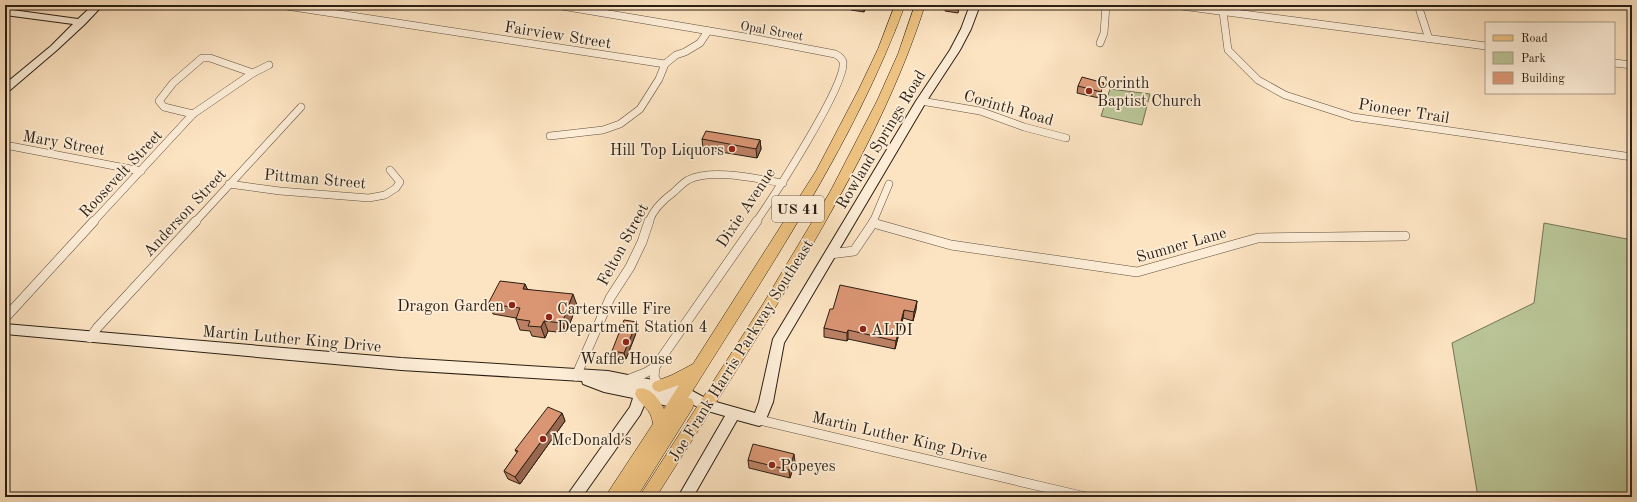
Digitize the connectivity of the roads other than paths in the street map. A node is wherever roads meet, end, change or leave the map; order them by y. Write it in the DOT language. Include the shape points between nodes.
graph roads {
  1 [pos="98,5"];
  2 [pos="280,5"];
  3 [pos="556,5"];
  4 [pos="900,5"];
  5 [pos="920,5"];
  6 [pos="975,5"];
  7 [pos="1106,5"];
  8 [pos="1174,5"];
  9 [pos="1418,5"];
  10 [pos="5,12"];
  11 [pos="1223,12"];
  12 [pos="82,22"];
  13 [pos="708,31"];
  14 [pos="1429,39"];
  15 [pos="1100,43"];
  16 [pos="1485,46"];
  17 [pos="841,57"];
  18 [pos="1615,63"];
  19 [pos="665,64"];
  20 [pos="269,65"];
  21 [pos="1632,66"];
  22 [pos="253,73"];
  23 [pos="5,90"];
  24 [pos="921,101"];
  25 [pos="301,107"];
  26 [pos="192,114"];
  27 [pos="550,136"];
  28 [pos="1066,138"];
  29 [pos="5,145"];
  30 [pos="1632,157"];
  31 [pos="390,170"];
  32 [pos="141,171"];
  33 [pos="783,183"];
  34 [pos="229,184"];
  35 [pos="888,184"];
  36 [pos="873,223"];
  37 [pos="1405,236"];
  38 [pos="830,254"];
  39 [pos="5,318"];
  40 [pos="5,329"];
  41 [pos="90,338"];
  42 [pos="699,366"];
  43 [pos="655,367"];
  44 [pos="576,376"];
  45 [pos="627,380"];
  46 [pos="659,386"];
  47 [pos="642,394"];
  48 [pos="682,399"];
  49 [pos="706,405"];
  50 [pos="734,413"];
  51 [pos="759,420"];
  52 [pos="661,425"];
  53 [pos="573,497"];
  54 [pos="613,497"];
  55 [pos="628,497"];
  56 [pos="647,497"];
  57 [pos="685,497"];
  58 [pos="1086,497"];
  1 -- 12 [label="street"];
  2 -- 19 [label="street, Fairview Street"];
  3 -- 13 [label="street, Opal Street"];
  4 -- 42 [label="main road, Joe Frank Harris Parkway Southeast / US 41" via="880,57 843,134"];
  5 -- 49 [label="main road, Joe Frank Harris Parkway Southeast / US 41" via="893,77 854,158 809,241"];
  6 -- 24 [label="street, Rowland Springs Road" via="955,50"];
  7 -- 15 [label="street" via="1104,33"];
  8 -- 11 [label="street"];
  9 -- 14 [label="street"];
  10 -- 12 [label="street"];
  11 -- 14 [label="street"];
  11 -- 30 [label="street, Pioneer Trail" via="1228,50 1258,80 1285,95 1353,117"];
  12 -- 23 [label="street"];
  13 -- 17 [label="street, Opal Street"];
  13 -- 19 [label="street" via="700,43 676,55"];
  14 -- 16 [label="street"];
  17 -- 33 [label="street, Dixie Avenue" via="844,65 832,96"];
  18 -- 21 [label="street"];
  19 -- 27 [label="street" via="659,79 640,108 620,124 603,130"];
  20 -- 22 [label="street, Roosevelt Street"];
  22 -- 26 [label="street, Roosevelt Street"];
  22 -- 26 [label="street" via="210,58 202,58 159,101 164,107"];
  24 -- 28 [label="street, Corinth Road" via="980,111 1024,127"];
  24 -- 38 [label="street, Rowland Springs Road"];
  25 -- 34 [label="street, Anderson Street"];
  26 -- 32 [label="street, Roosevelt Street"];
  29 -- 32 [label="street, Mary Street"];
  31 -- 34 [label="street, Pittman Street" via="400,182 396,188 385,195 369,198"];
  32 -- 39 [label="street, Roosevelt Street"];
  33 -- 43 [label="street, Dixie Avenue"];
  33 -- 44 [label="street, Felton Street" via="734,175 712,176 689,180 665,198 652,213 642,242 610,298"];
  34 -- 41 [label="street, Anderson Street"];
  35 -- 36 [label="street"];
  36 -- 37 [label="street, Sumner Lane" via="951,245 1137,272 1258,238"];
  36 -- 38 [label="street" via="854,251"];
  38 -- 51 [label="street, Rowland Springs Road" via="778,343 766,402"];
  40 -- 41 [label="street, Martin Luther King Drive"];
  41 -- 44 [label="street, Martin Luther King Drive"];
  42 -- 46 [label="main road" via="677,380"];
  42 -- 48 [label="main road, Joe Frank Harris Parkway Southeast / US 41"];
  43 -- 45 [label="street, Dixie Avenue"];
  43 -- 46 [label="street" via="654,377"];
  44 -- 45 [label="street, Martin Luther King Drive"];
  44 -- 47 [label="street, Martin Luther King Drive" via="604,386"];
  45 -- 46 [label="street, Martin Luther King Drive"];
  46 -- 48 [label="street, Martin Luther King Drive"];
  47 -- 48 [label="street, Martin Luther King Drive"];
  47 -- 52 [label="main road" via="654,405"];
  47 -- 53 [label="street" via="635,411"];
  48 -- 49 [label="street, Martin Luther King Drive"];
  48 -- 52 [label="main road, Joe Frank Harris Parkway Southeast / US 41"];
  48 -- 55 [label="main road"];
  49 -- 50 [label="street, Martin Luther King Drive"];
  49 -- 56 [label="main road, Joe Frank Harris Parkway Southeast / US 41"];
  50 -- 51 [label="street, Martin Luther King Drive"];
  50 -- 57 [label="street"];
  51 -- 58 [label="street, Martin Luther King Drive"];
  52 -- 54 [label="main road, Joe Frank Harris Parkway Southeast / US 41"];
}
